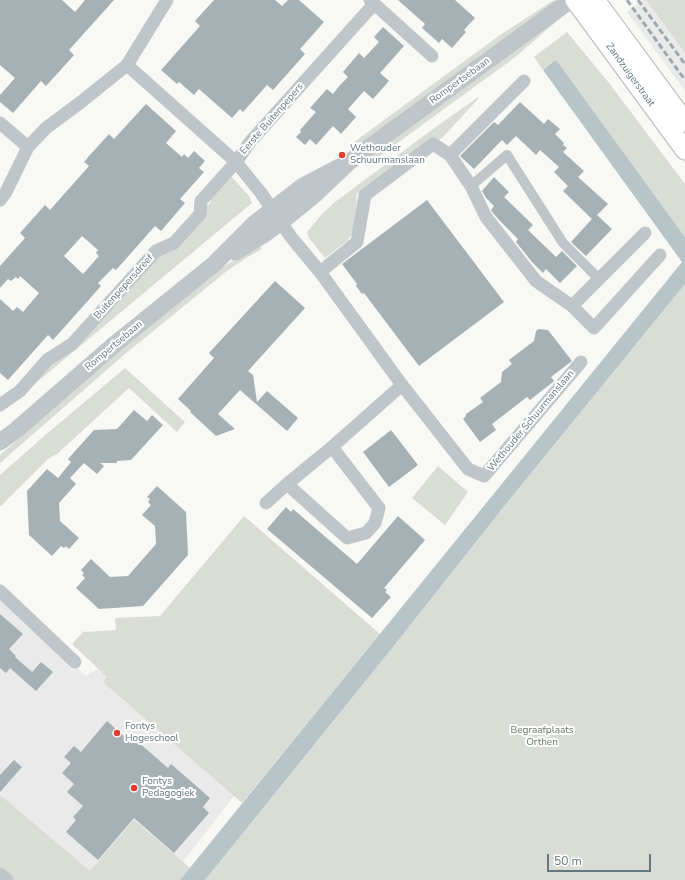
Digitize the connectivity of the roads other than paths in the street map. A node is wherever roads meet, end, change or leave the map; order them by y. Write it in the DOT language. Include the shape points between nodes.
graph roads {
  1 [pos="167,0"];
  2 [pos="571,0"];
  3 [pos="372,2"];
  4 [pos="589,5"];
  5 [pos="432,56"];
  6 [pos="127,65"];
  7 [pos="524,81"];
  8 [pos="0,122"];
  9 [pos="685,122"];
  10 [pos="28,147"];
  11 [pos="685,150"];
  12 [pos="450,155"];
  13 [pos="236,162"];
  14 [pos="471,186"];
  15 [pos="0,200"];
  16 [pos="277,216"];
  17 [pos="645,233"];
  18 [pos="660,255"];
  19 [pos="320,272"];
  20 [pos="599,279"];
  21 [pos="572,306"];
  22 [pos="581,362"];
  23 [pos="402,385"];
  24 [pos="0,404"];
  25 [pos="15,431"];
  26 [pos="0,442"];
  27 [pos="332,447"];
  28 [pos="0,448"];
  29 [pos="287,484"];
  30 [pos="266,503"];
  31 [pos="0,591"];
  32 [pos="75,662"];
  33 [pos="0,874"];
  34 [pos="7,880"];
  1 -- 6 [label="street"];
  2 -- 16 [label="street, Rompertsebaan" via="349,162 303,186"];
  3 -- 5 [label="street, Eerste Buitenpepers"];
  3 -- 13 [label="street, Eerste Buitenpepers" via="250,142"];
  4 -- 9 [label="main road, Zandzuigerstraat"];
  4 -- 11 [label="main road, Zandzuigerstraat"];
  6 -- 10 [label="street" via="46,128"];
  6 -- 13 [label="street, Eerste Buitenpepers"];
  7 -- 12 [label="street"];
  8 -- 10 [label="street"];
  10 -- 15 [label="street"];
  12 -- 14 [label="street"];
  12 -- 19 [label="street" via="433,144 365,195 357,242"];
  13 -- 16 [label="street"];
  13 -- 24 [label="street, Buitenpepersdreef" via="201,201 200,214 174,243 156,251 72,344 47,360 20,390"];
  14 -- 20 [label="street" via="507,155 563,243"];
  14 -- 21 [label="street" via="486,217 536,281"];
  16 -- 19 [label="street, Wethouder Schuurmanslaan"];
  16 -- 25 [label="street, Rompertsebaan" via="254,224 214,264 115,344"];
  17 -- 20 [label="street"];
  18 -- 21 [label="street" via="594,328"];
  19 -- 23 [label="street, Wethouder Schuurmanslaan"];
  20 -- 21 [label="street"];
  22 -- 23 [label="street, Wethouder Schuurmanslaan" via="484,476 468,469"];
  23 -- 27 [label="street"];
  25 -- 26 [label="street, Rompertsebaan"];
  25 -- 28 [label="street, Rompertsebaan"];
  27 -- 29 [label="street"];
  27 -- 29 [label="street" via="379,508 375,523 366,533 347,538"];
  29 -- 30 [label="street"];
  31 -- 32 [label="street"];
  33 -- 34 [label="street"];
}
